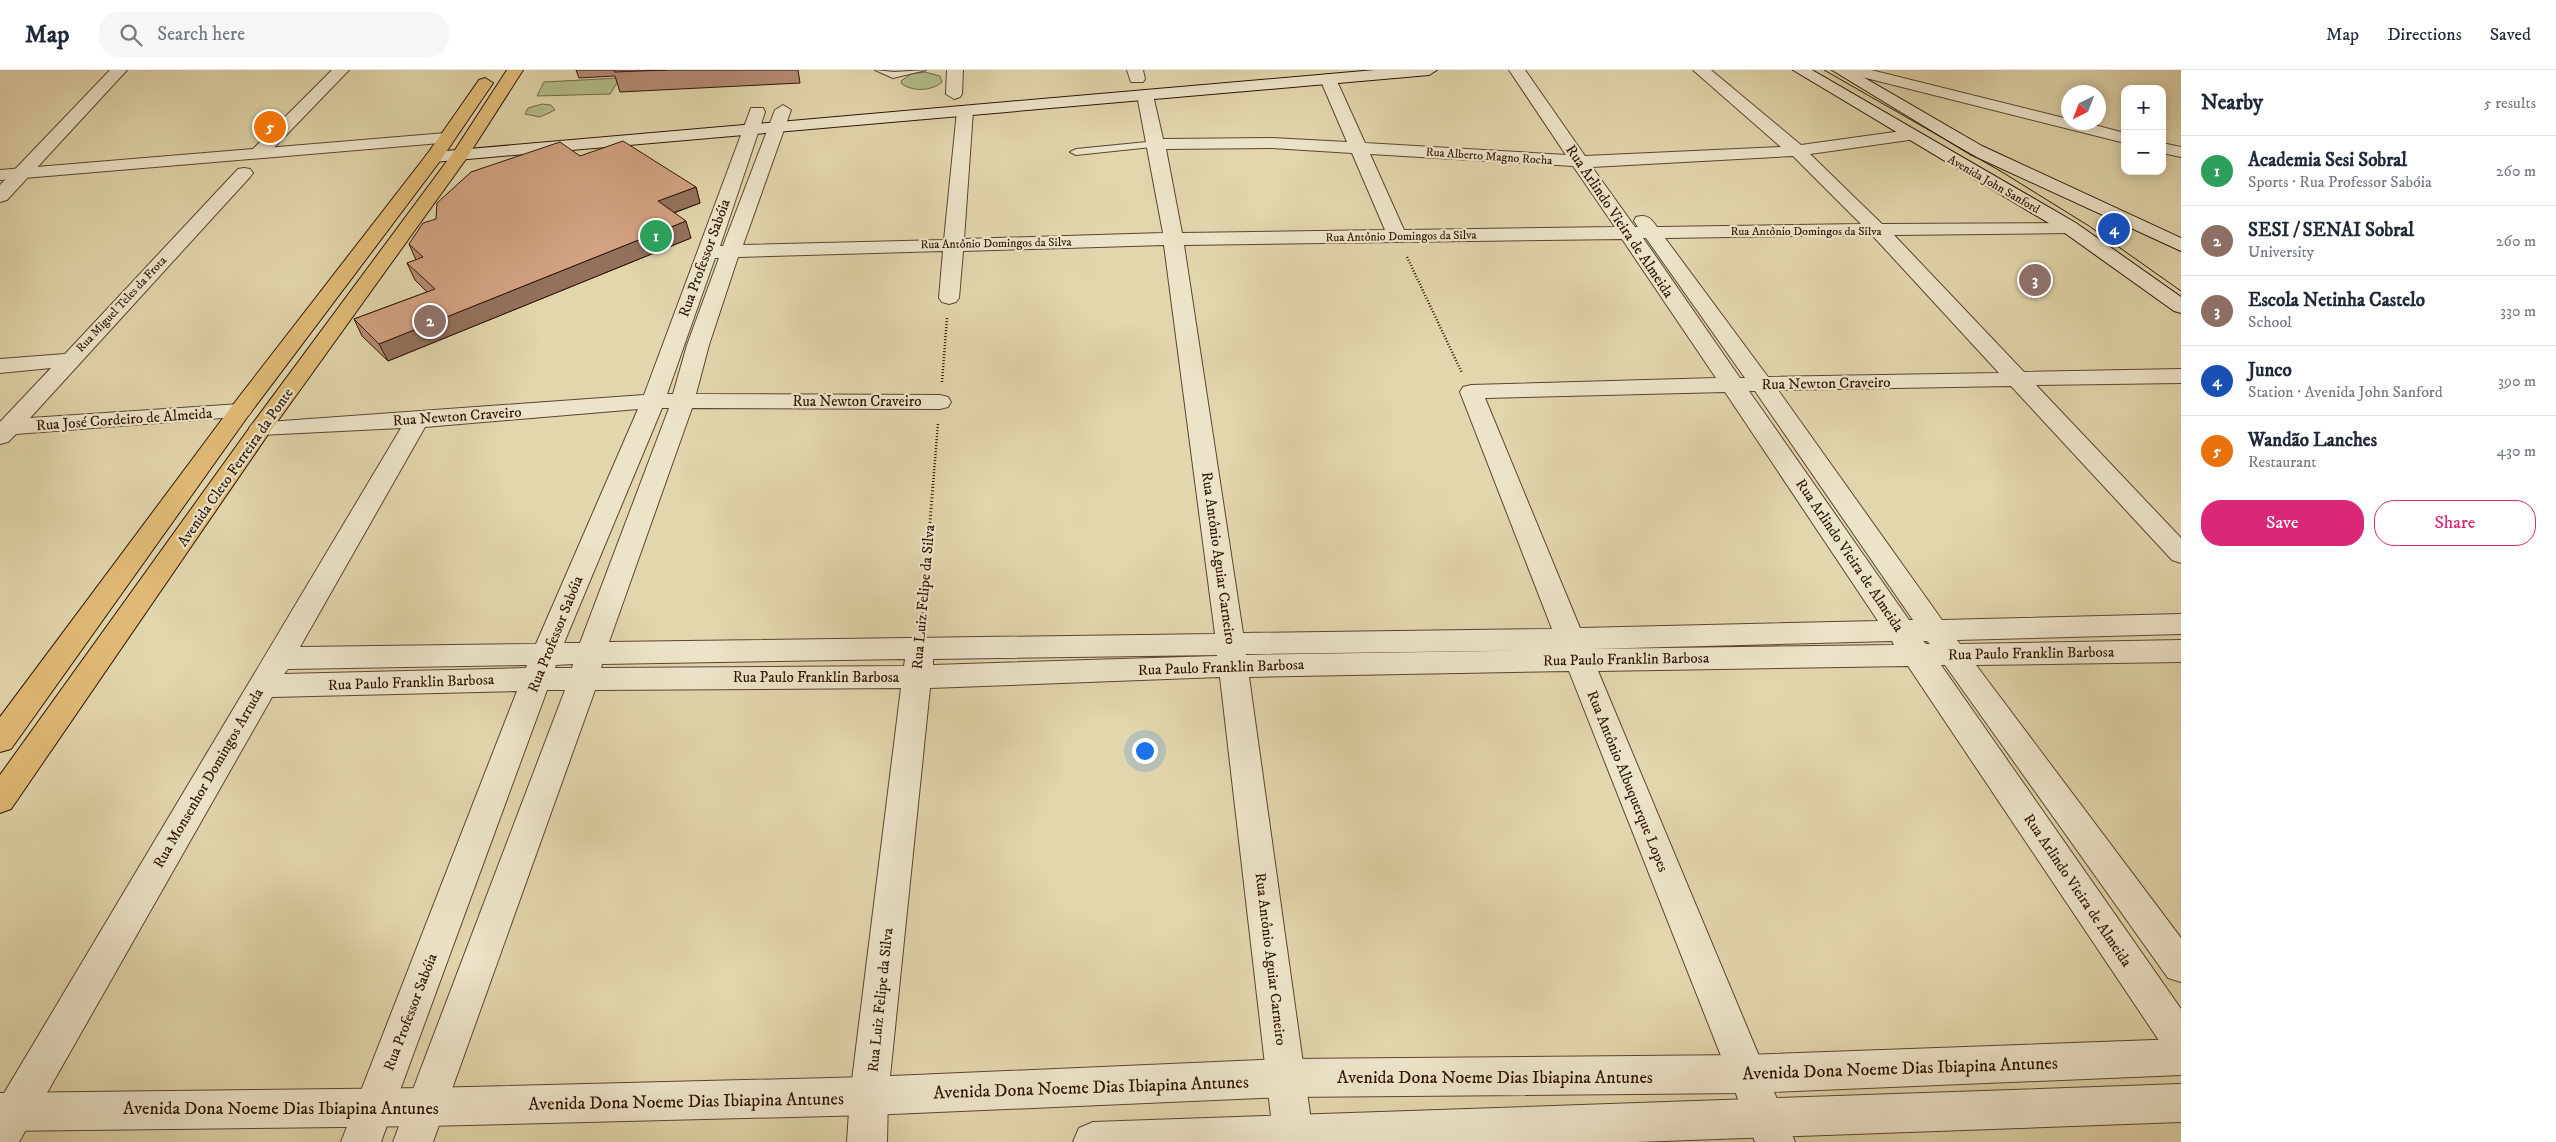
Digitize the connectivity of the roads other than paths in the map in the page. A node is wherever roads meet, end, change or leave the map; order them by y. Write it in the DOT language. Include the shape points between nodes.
graph roads {
  1 [pos="119,70"];
  2 [pos="341,70"];
  3 [pos="495,70"];
  4 [pos="516,70"];
  5 [pos="880,70"];
  6 [pos="921,70"];
  7 [pos="955,70"];
  8 [pos="1252,70"];
  9 [pos="1429,70"];
  10 [pos="1517,70"];
  11 [pos="1536,70"];
  12 [pos="1701,70"];
  13 [pos="1801,70"];
  14 [pos="1840,70"];
  15 [pos="1852,70"];
  16 [pos="1136,74"];
  17 [pos="1185,75"];
  18 [pos="1156,77"];
  19 [pos="1328,80"];
  20 [pos="1118,81"];
  21 [pos="1079,84"];
  22 [pos="973,93"];
  23 [pos="954,94"];
  24 [pos="1145,95"];
  25 [pos="935,96"];
  26 [pos="1086,100"];
  27 [pos="802,108"];
  28 [pos="965,111"];
  29 [pos="762,118"];
  30 [pos="1909,135"];
  31 [pos="2121,137"];
  32 [pos="460,144"];
  33 [pos="1157,144"];
  34 [pos="1357,148"];
  35 [pos="2166,149"];
  36 [pos="1797,151"];
  37 [pos="1076,152"];
  38 [pos="2181,152"];
  39 [pos="410,159"];
  40 [pos="1591,162"];
  41 [pos="255,166"];
  42 [pos="19,174"];
  43 [pos="215,175"];
  44 [pos="0,189"];
  45 [pos="31,191"];
  46 [pos="2069,227"];
  47 [pos="1878,231"];
  48 [pos="1640,232"];
  49 [pos="1397,236"];
  50 [pos="1173,239"];
  51 [pos="953,244"];
  52 [pos="2181,245"];
  53 [pos="720,251"];
  54 [pos="949,298"];
  55 [pos="2177,301"];
  56 [pos="685,345"];
  57 [pos="68,360"];
  58 [pos="0,366"];
  59 [pos="2181,376"];
  60 [pos="2016,380"];
  61 [pos="1731,384"];
  62 [pos="1761,384"];
  63 [pos="1471,392"];
  64 [pos="683,400"];
  65 [pos="652,401"];
  66 [pos="940,402"];
  67 [pos="240,411"];
  68 [pos="417,420"];
  69 [pos="261,428"];
  70 [pos="4,432"];
  71 [pos="1804,486"];
  72 [pos="1836,487"];
  73 [pos="2181,554"];
  74 [pos="2181,624"];
  75 [pos="1934,629"];
  76 [pos="1909,642"];
  77 [pos="1575,650"];
  78 [pos="2181,650"];
  79 [pos="1954,654"];
  80 [pos="1233,655"];
  81 [pos="277,658"];
  82 [pos="918,662"];
  83 [pos="541,666"];
  84 [pos="587,666"];
  85 [pos="261,686"];
  86 [pos="0,740"];
  87 [pos="2014,796"];
  88 [pos="2058,797"];
  89 [pos="0,800"];
  90 [pos="2127,891"];
  91 [pos="2080,892"];
  92 [pos="2181,966"];
  93 [pos="2181,1041"];
  94 [pos="2181,1058"];
  95 [pos="1746,1074"];
  96 [pos="1286,1078"];
  97 [pos="870,1096"];
  98 [pos="2181,1103"];
  99 [pos="375,1107"];
  100 [pos="426,1107"];
  101 [pos="5,1120"];
  102 [pos="1771,1131"];
  103 [pos="1293,1138"];
  104 [pos="361,1142"];
  105 [pos="414,1142"];
  106 [pos="867,1142"];
  107 [pos="1093,1142"];
  1 -- 42 [label="street"];
  2 -- 41 [label="street, Rua Miguel Teles da Frota"];
  3 -- 32 [label="main road"];
  4 -- 32 [label="main road"];
  5 -- 6 [label="lane" via="893,75"];
  7 -- 23 [label="street"];
  8 -- 17 [label="street"];
  9 -- 19 [label="street"];
  10 -- 40 [label="street, Rua Arlindo Vieira de Almeida"];
  11 -- 40 [label="street, Rua Arlindo Vieira de Almeida"];
  12 -- 36 [label="street"];
  13 -- 30 [label="street, Avenida John Sanford"];
  14 -- 52 [label="street, Avenida John Sanford" via="1976,150"];
  15 -- 31 [label="street"];
  16 -- 18 [label="street"];
  16 -- 20 [label="street"];
  19 -- 24 [label="street"];
  19 -- 34 [label="street"];
  21 -- 26 [label="street"];
  22 -- 23 [label="street"];
  23 -- 25 [label="street"];
  24 -- 26 [label="street"];
  24 -- 33 [label="street, Rua Antônio Aguiar Carneiro"];
  26 -- 28 [label="street"];
  27 -- 29 [label="street"];
  28 -- 29 [label="street"];
  28 -- 51 [label="street"];
  29 -- 32 [label="street"];
  29 -- 53 [label="street, Rua Professor Sabóia"];
  30 -- 36 [label="street, Rua Alberto Magno Rocha"];
  30 -- 46 [label="street, Avenida John Sanford"];
  32 -- 39 [label="street"];
  32 -- 41 [label="street"];
  32 -- 67 [label="main road, Avenida Cleto Ferreira da Ponte"];
  32 -- 69 [label="main road, Avenida Cleto Ferreira da Ponte"];
  33 -- 34 [label="street, Rua Alberto Magno Rocha" via="1252,143"];
  33 -- 37 [label="lane"];
  33 -- 50 [label="street, Rua Antônio Aguiar Carneiro"];
  34 -- 40 [label="street, Rua Alberto Magno Rocha"];
  34 -- 49 [label="street"];
  35 -- 38 [label="street"];
  36 -- 40 [label="street, Rua Alberto Magno Rocha"];
  36 -- 47 [label="street"];
  40 -- 48 [label="street, Rua Arlindo Vieira de Almeida"];
  41 -- 42 [label="street"];
  41 -- 43 [label="street"];
  41 -- 57 [label="street, Rua Miguel Teles da Frota"];
  42 -- 44 [label="street"];
  44 -- 45 [label="street"];
  46 -- 47 [label="street, Rua Antônio Domingos da Silva"];
  46 -- 55 [label="street, Avenida John Sanford"];
  47 -- 48 [label="street, Rua Antônio Domingos da Silva"];
  47 -- 60 [label="street"];
  48 -- 49 [label="street, Rua Antônio Domingos da Silva"];
  48 -- 61 [label="street, Rua Arlindo Vieira de Almeida"];
  48 -- 62 [label="street, Rua Arlindo Vieira de Almeida"];
  49 -- 50 [label="street, Rua Antônio Domingos da Silva"];
  50 -- 51 [label="street, Rua Antônio Domingos da Silva"];
  50 -- 80 [label="street, Rua Antônio Aguiar Carneiro"];
  51 -- 53 [label="street, Rua Antônio Domingos da Silva"];
  51 -- 54 [label="street"];
  53 -- 56 [label="street, Rua Professor Sabóia"];
  56 -- 64 [label="street, Rua Professor Sabóia"];
  56 -- 65 [label="street, Rua Professor Sabóia"];
  57 -- 58 [label="street"];
  57 -- 70 [label="street, Rua Miguel Teles da Frota"];
  59 -- 60 [label="street, Rua Newton Craveiro"];
  60 -- 62 [label="street, Rua Newton Craveiro"];
  60 -- 73 [label="street"];
  61 -- 62 [label="street, Rua Newton Craveiro"];
  61 -- 63 [label="street, Rua Newton Craveiro"];
  61 -- 71 [label="street, Rua Arlindo Vieira de Almeida"];
  62 -- 72 [label="street, Rua Arlindo Vieira de Almeida"];
  63 -- 77 [label="street, Rua Antônio Albuquerque Lopes"];
  64 -- 65 [label="street, Rua Newton Craveiro"];
  64 -- 66 [label="street, Rua Newton Craveiro"];
  64 -- 84 [label="street, Rua Professor Sabóia"];
  65 -- 68 [label="street, Rua Newton Craveiro"];
  65 -- 83 [label="street, Rua Professor Sabóia"];
  67 -- 70 [label="street, Rua José Cordeiro de Almeida"];
  67 -- 86 [label="main road, Avenida Cleto Ferreira da Ponte"];
  68 -- 69 [label="street, Rua Newton Craveiro"];
  68 -- 81 [label="street, Rua Monsenhor Domingos Arruda"];
  69 -- 89 [label="main road, Avenida Cleto Ferreira da Ponte"];
  71 -- 72 [label="street"];
  71 -- 76 [label="street, Rua Arlindo Vieira de Almeida"];
  72 -- 75 [label="street, Rua Arlindo Vieira de Almeida"];
  74 -- 75 [label="street, Rua Paulo Franklin Barbosa"];
  75 -- 76 [label="street, Rua Paulo Franklin Barbosa"];
  75 -- 79 [label="street, Rua Arlindo Vieira de Almeida"];
  76 -- 77 [label="street, Rua Paulo Franklin Barbosa"];
  76 -- 79 [label="street, Rua Paulo Franklin Barbosa"];
  76 -- 87 [label="street, Rua Arlindo Vieira de Almeida"];
  77 -- 80 [label="street, Rua Paulo Franklin Barbosa"];
  77 -- 95 [label="street, Rua Antônio Albuquerque Lopes"];
  78 -- 79 [label="street, Rua Paulo Franklin Barbosa"];
  79 -- 88 [label="street, Rua Arlindo Vieira de Almeida"];
  80 -- 82 [label="street, Rua Paulo Franklin Barbosa"];
  80 -- 96 [label="street, Rua Antônio Aguiar Carneiro"];
  81 -- 83 [label="street, Rua Paulo Franklin Barbosa"];
  81 -- 85 [label="street, Rua Monsenhor Domingos Arruda"];
  82 -- 84 [label="street, Rua Paulo Franklin Barbosa"];
  82 -- 97 [label="street, Rua Luiz Felipe da Silva"];
  83 -- 84 [label="street, Rua Paulo Franklin Barbosa"];
  83 -- 85 [label="street, Rua Paulo Franklin Barbosa"];
  83 -- 99 [label="street, Rua Professor Sabóia"];
  84 -- 100 [label="street, Rua Professor Sabóia"];
  85 -- 101 [label="street, Rua Monsenhor Domingos Arruda"];
  87 -- 88 [label="street"];
  87 -- 91 [label="street, Rua Arlindo Vieira de Almeida"];
  88 -- 90 [label="street, Rua Arlindo Vieira de Almeida"];
  90 -- 91 [label="street"];
  90 -- 92 [label="street, Rua Arlindo Vieira de Almeida"];
  91 -- 93 [label="street, Rua Arlindo Vieira de Almeida"];
  94 -- 95 [label="street, Avenida Dona Noeme Dias Ibiapina Antunes"];
  95 -- 96 [label="street, Avenida Dona Noeme Dias Ibiapina Antunes"];
  95 -- 102 [label="street, Rua Antônio Albuquerque Lopes"];
  96 -- 97 [label="street, Avenida Dona Noeme Dias Ibiapina Antunes"];
  96 -- 103 [label="street, Rua Antônio Aguiar Carneiro"];
  97 -- 100 [label="street, Avenida Dona Noeme Dias Ibiapina Antunes"];
  97 -- 106 [label="street, Rua Luiz Felipe da Silva"];
  98 -- 102 [label="street"];
  99 -- 100 [label="street, Avenida Dona Noeme Dias Ibiapina Antunes"];
  99 -- 101 [label="street, Avenida Dona Noeme Dias Ibiapina Antunes"];
  99 -- 104 [label="street, Rua Professor Sabóia"];
  100 -- 105 [label="street, Rua Professor Sabóia"];
  102 -- 103 [label="street"];
  103 -- 107 [label="street"];
}
